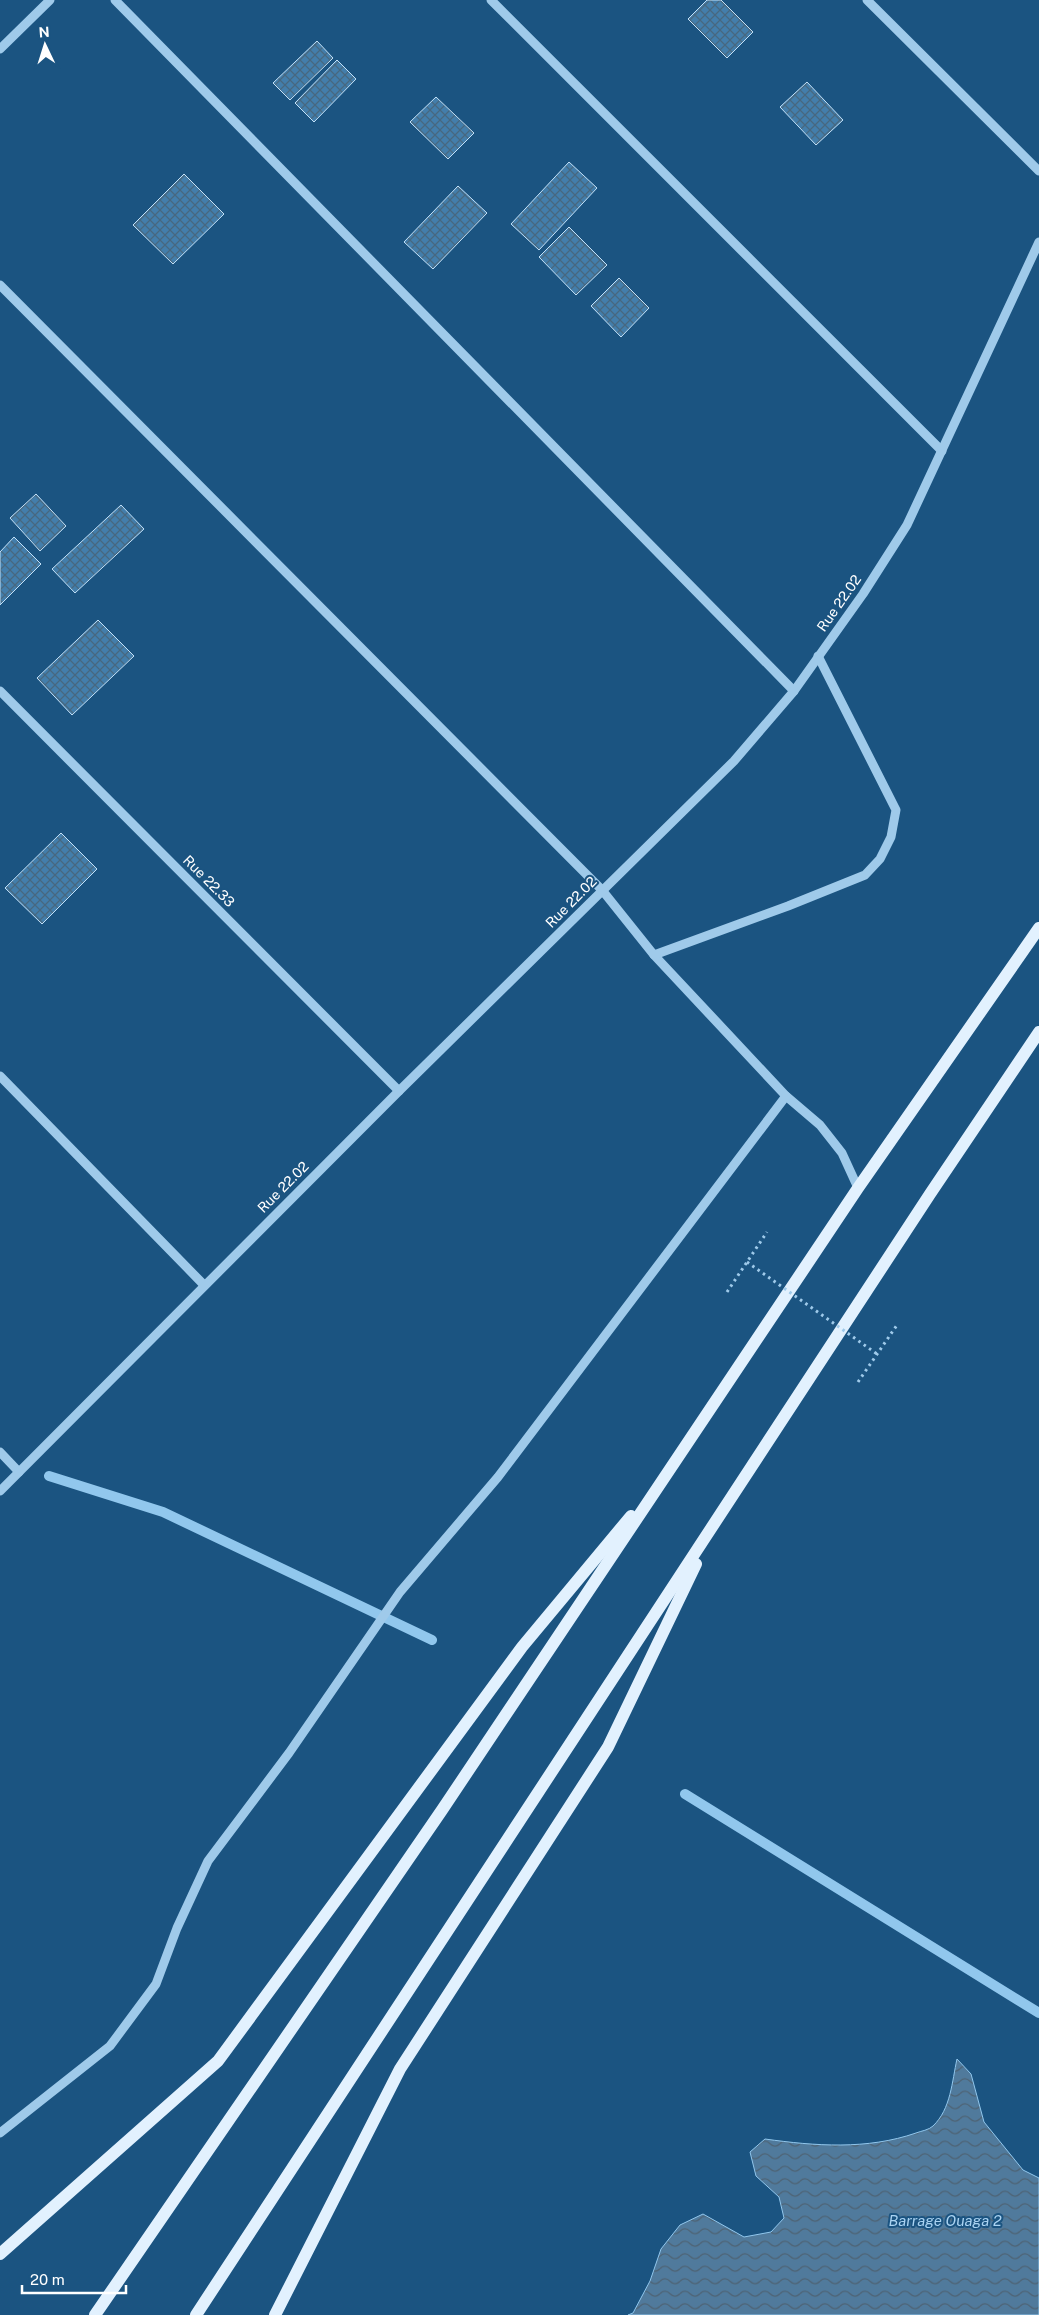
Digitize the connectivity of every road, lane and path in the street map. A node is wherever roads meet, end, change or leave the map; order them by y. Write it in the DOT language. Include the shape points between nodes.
graph roads {
  1 [pos="50,0"];
  2 [pos="115,0"];
  3 [pos="491,0"];
  4 [pos="867,0"];
  5 [pos="0,49"];
  6 [pos="1039,171"];
  7 [pos="1039,242"];
  8 [pos="0,285"];
  9 [pos="942,451"];
  10 [pos="818,656"];
  11 [pos="0,691"];
  12 [pos="794,691"];
  13 [pos="602,890"];
  14 [pos="1039,928"];
  15 [pos="654,955"];
  16 [pos="1039,1032"];
  17 [pos="0,1076"];
  18 [pos="399,1091"];
  19 [pos="786,1096"];
  20 [pos="858,1188"];
  21 [pos="767,1232"];
  22 [pos="747,1262"];
  23 [pos="204,1285"];
  24 [pos="727,1292"];
  25 [pos="897,1326"];
  26 [pos="878,1354"];
  27 [pos="858,1382"];
  28 [pos="0,1452"];
  29 [pos="676,1462"];
  30 [pos="19,1472"];
  31 [pos="0,1491"];
  32 [pos="718,1517"];
  33 [pos="0,2133"];
  34 [pos="0,2254"];
  35 [pos="95,2315"];
  36 [pos="196,2315"];
  37 [pos="275,2315"];
  1 -- 5 [label="street"];
  2 -- 12 [label="street"];
  3 -- 9 [label="street"];
  4 -- 6 [label="street"];
  7 -- 9 [label="street, Rue 22.02"];
  8 -- 13 [label="street"];
  9 -- 10 [label="street, Rue 22.02" via="907,525"];
  10 -- 12 [label="street, Rue 22.02"];
  10 -- 15 [label="street" via="896,810 891,837 880,860 865,875"];
  11 -- 18 [label="street, Rue 22.33"];
  12 -- 13 [label="street, Rue 22.02" via="734,761"];
  13 -- 15 [label="street"];
  13 -- 18 [label="street, Rue 22.02"];
  14 -- 20 [label="main road"];
  15 -- 19 [label="street"];
  16 -- 32 [label="main road"];
  17 -- 23 [label="street"];
  18 -- 23 [label="street, Rue 22.02"];
  19 -- 20 [label="street" via="820,1125 842,1153"];
  19 -- 33 [label="street" via="498,1477 400,1592 289,1753 208,1861 156,1984 110,2046"];
  20 -- 29 [label="main road"];
  21 -- 22 [label="path"];
  22 -- 24 [label="path"];
  22 -- 26 [label="path, bridge"];
  23 -- 30 [label="street, Rue 22.02"];
  25 -- 26 [label="path"];
  26 -- 27 [label="path"];
  28 -- 30 [label="street"];
  29 -- 34 [label="main road" via="522,1647 218,2061"];
  29 -- 35 [label="main road" via="448,1802"];
  30 -- 31 [label="street, Rue 22.02"];
  32 -- 36 [label="main road"];
  32 -- 37 [label="main road" via="608,1747 400,2069"];
}
